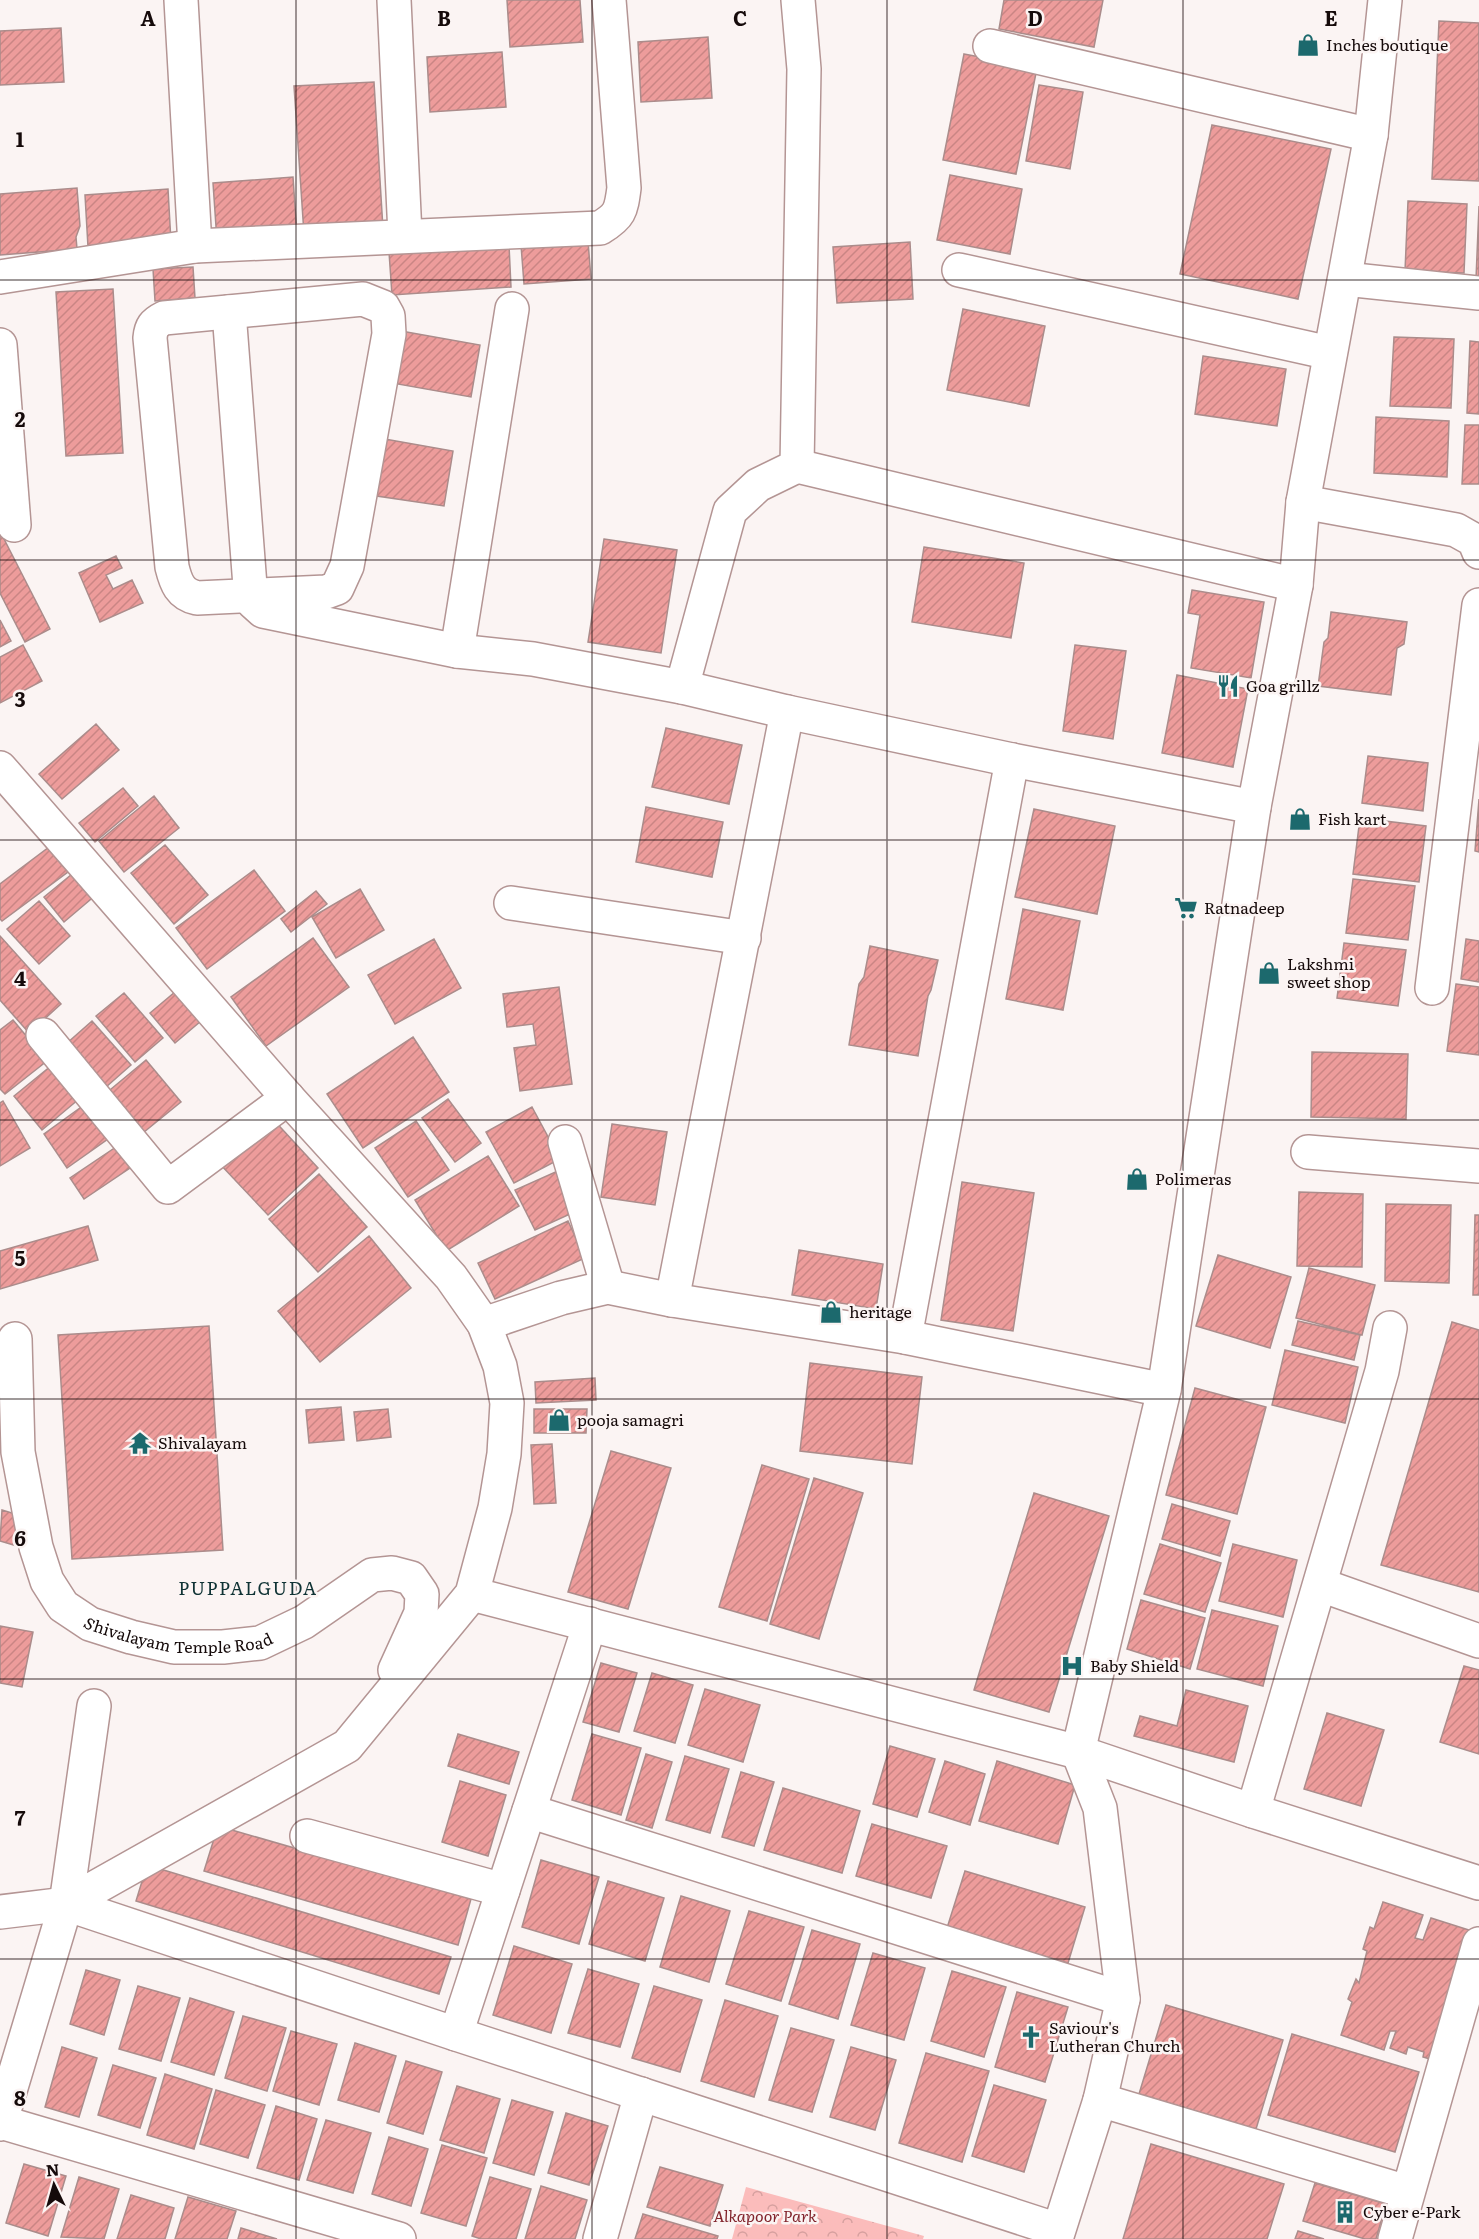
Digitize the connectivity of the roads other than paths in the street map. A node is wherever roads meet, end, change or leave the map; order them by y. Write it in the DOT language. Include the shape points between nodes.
graph roads {
  1 [pos="181,0"];
  2 [pos="394,0"];
  3 [pos="609,0"];
  4 [pos="798,0"];
  5 [pos="1385,0"];
  6 [pos="990,46"];
  7 [pos="1371,135"];
  8 [pos="405,235"];
  9 [pos="195,246"];
  10 [pos="960,270"];
  11 [pos="0,277"];
  12 [pos="1345,279"];
  13 [pos="1479,293"];
  14 [pos="512,309"];
  15 [pos="229,312"];
  16 [pos="0,345"];
  17 [pos="1330,353"];
  18 [pos="797,466"];
  19 [pos="1303,502"];
  20 [pos="14,525"];
  21 [pos="1479,552"];
  22 [pos="1296,585"];
  23 [pos="251,595"];
  24 [pos="1479,605"];
  25 [pos="457,651"];
  26 [pos="682,687"];
  27 [pos="787,712"];
  28 [pos="1012,760"];
  29 [pos="0,768"];
  30 [pos="1254,807"];
  31 [pos="511,903"];
  32 [pos="744,938"];
  33 [pos="1432,988"];
  34 [pos="43,1035"];
  35 [pos="288,1098"];
  36 [pos="565,1142"];
  37 [pos="1308,1152"];
  38 [pos="1479,1166"];
  39 [pos="608,1287"];
  40 [pos="672,1300"];
  41 [pos="484,1324"];
  42 [pos="1390,1328"];
  43 [pos="905,1337"];
  44 [pos="15,1339"];
  45 [pos="1164,1390"];
  46 [pos="9,1450"];
  47 [pos="1321,1585"];
  48 [pos="472,1594"];
  49 [pos="590,1624"];
  50 [pos="1479,1641"];
  51 [pos="94,1706"];
  52 [pos="377,1709"];
  53 [pos="1078,1752"];
  54 [pos="529,1811"];
  55 [pos="1253,1811"];
  56 [pos="307,1836"];
  57 [pos="1479,1883"];
  58 [pos="503,1890"];
  59 [pos="66,1904"];
  60 [pos="0,1912"];
  61 [pos="1479,1944"];
  62 [pos="1123,1999"];
  63 [pos="456,2034"];
  64 [pos="641,2094"];
  65 [pos="1100,2100"];
  66 [pos="0,2123"];
  67 [pos="1407,2192"];
  68 [pos="1057,2235"];
  69 [pos="399,2239"];
  70 [pos="600,2239"];
  71 [pos="1395,2239"];
  1 -- 9 [label="street"];
  2 -- 8 [label="street"];
  3 -- 8 [label="street" via="624,188 616,218 600,228"];
  4 -- 18 [label="street" via="804,69"];
  5 -- 7 [label="street"];
  6 -- 7 [label="street"];
  7 -- 12 [label="street"];
  8 -- 9 [label="street"];
  9 -- 11 [label="street"];
  10 -- 17 [label="street"];
  12 -- 13 [label="street"];
  12 -- 17 [label="street"];
  14 -- 25 [label="street"];
  15 -- 23 [label="street"];
  15 -- 23 [label="street" via="164,318 151,329 150,338 175,579 180,589 197,598"];
  15 -- 23 [label="street" via="363,299 383,307 388,316 389,334 343,579 337,588 326,592"];
  16 -- 20 [label="street"];
  17 -- 19 [label="street"];
  18 -- 22 [label="street"];
  18 -- 26 [label="street" via="758,485 730,511"];
  19 -- 21 [label="street" via="1456,530 1474,540"];
  19 -- 22 [label="street"];
  22 -- 30 [label="street"];
  23 -- 25 [label="street" via="252,602 263,611"];
  24 -- 33 [label="street"];
  25 -- 26 [label="street" via="533,659"];
  26 -- 27 [label="street"];
  27 -- 28 [label="street"];
  27 -- 32 [label="street"];
  28 -- 30 [label="street"];
  28 -- 43 [label="street"];
  29 -- 35 [label="street"];
  30 -- 45 [label="street"];
  31 -- 32 [label="street"];
  32 -- 40 [label="street"];
  34 -- 35 [label="street" via="168,1187"];
  35 -- 41 [label="street" via="452,1277"];
  36 -- 39 [label="street"];
  37 -- 38 [label="street"];
  39 -- 40 [label="street"];
  39 -- 41 [label="street"];
  40 -- 43 [label="street"];
  41 -- 48 [label="street" via="500,1366 507,1403 495,1508"];
  42 -- 47 [label="street" via="1382,1371"];
  43 -- 45 [label="street"];
  44 -- 46 [label="street, Shivalayam Temple Road"];
  45 -- 53 [label="street"];
  46 -- 52 [label="street, Shivalayam Temple Road" via="47,1581 63,1606 90,1624 174,1647 260,1643 304,1622 372,1575 392,1573 411,1578 422,1594 421,1613"];
  47 -- 50 [label="street"];
  47 -- 55 [label="street"];
  48 -- 49 [label="street"];
  48 -- 52 [label="street"];
  49 -- 53 [label="street"];
  49 -- 54 [label="street"];
  51 -- 59 [label="street"];
  52 -- 59 [label="street" via="347,1746"];
  53 -- 55 [label="street"];
  53 -- 62 [label="street" via="1100,1808"];
  54 -- 58 [label="street"];
  54 -- 62 [label="street"];
  55 -- 57 [label="street"];
  56 -- 58 [label="street"];
  58 -- 63 [label="street"];
  59 -- 60 [label="street"];
  59 -- 63 [label="street"];
  59 -- 66 [label="street"];
  61 -- 67 [label="street"];
  62 -- 65 [label="street"];
  63 -- 64 [label="street"];
  64 -- 68 [label="street"];
  64 -- 70 [label="street"];
  65 -- 67 [label="street"];
  65 -- 68 [label="street"];
  66 -- 69 [label="street"];
  67 -- 71 [label="street"];
}
